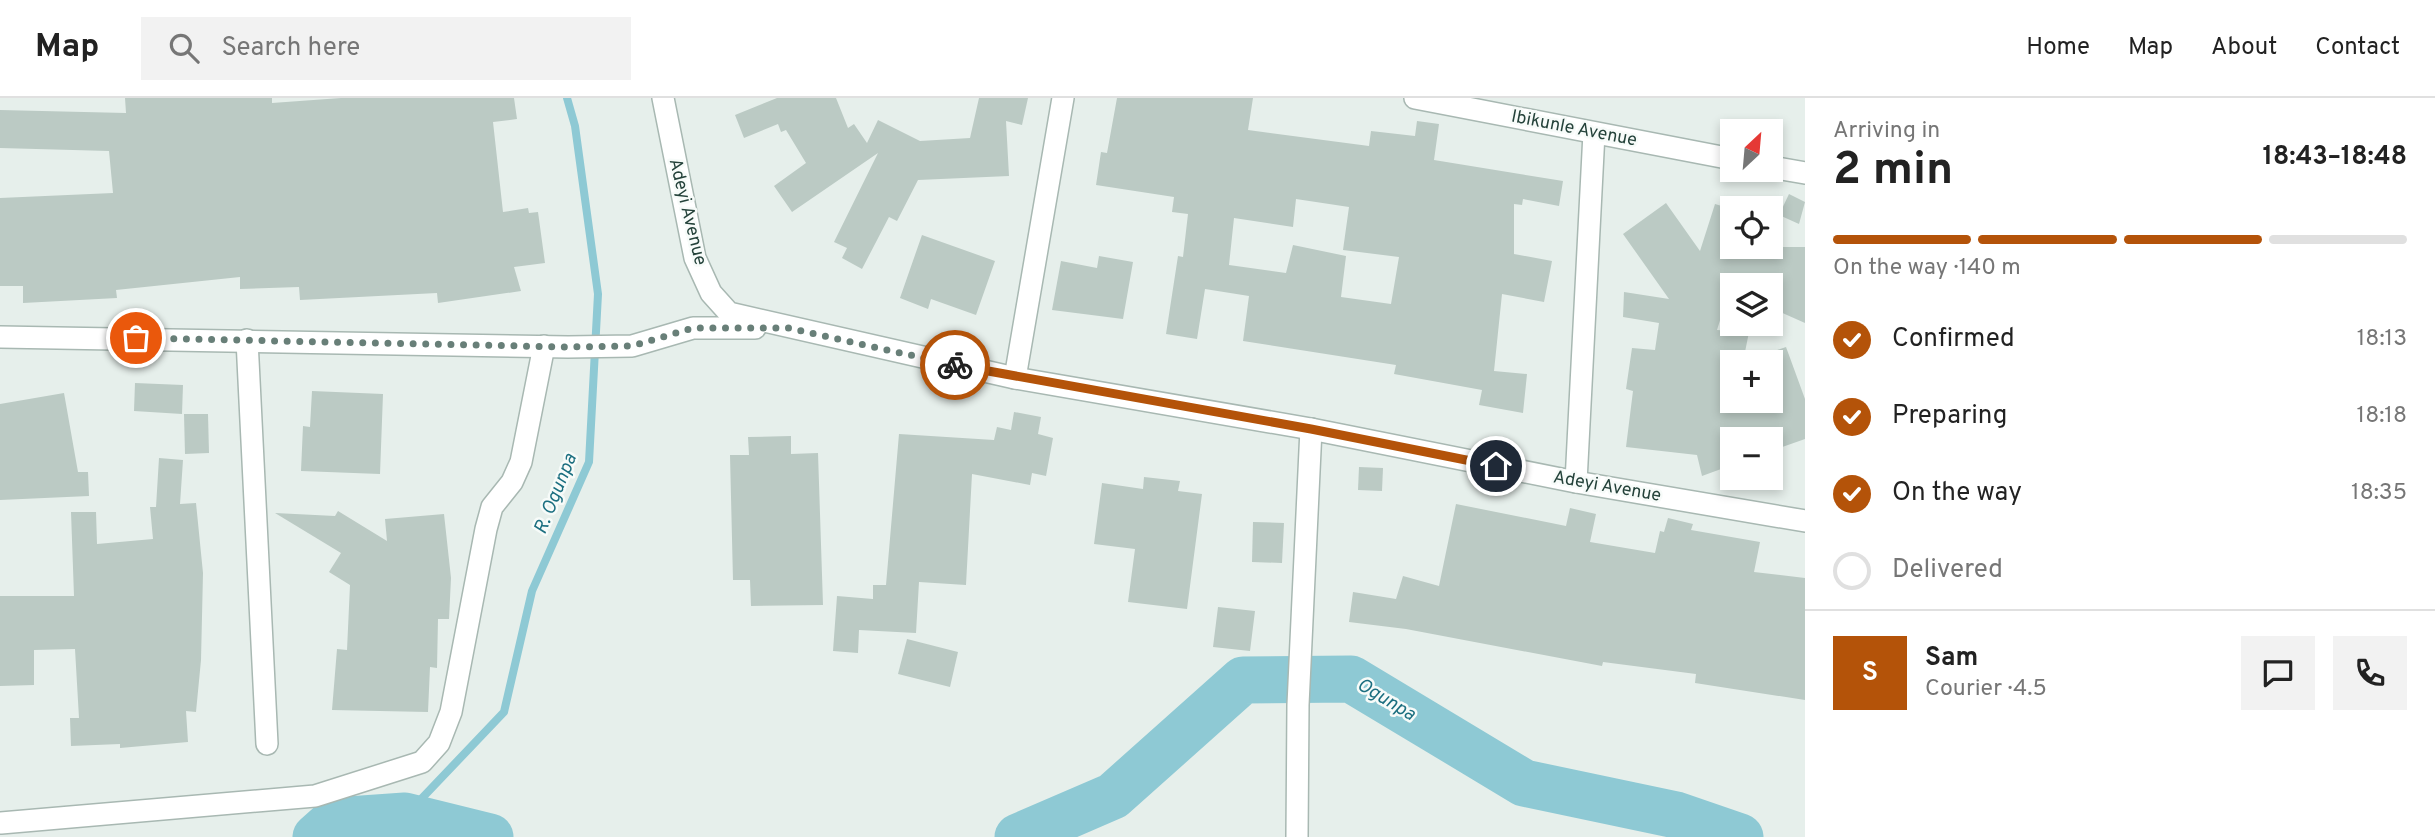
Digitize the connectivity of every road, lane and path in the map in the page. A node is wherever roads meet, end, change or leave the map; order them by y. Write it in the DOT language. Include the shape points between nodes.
graph roads {
  1 [pos="663,98"];
  2 [pos="1063,98"];
  3 [pos="1415,98"];
  4 [pos="1594,133"];
  5 [pos="1720,157"];
  6 [pos="1783,169"];
  7 [pos="1805,173"];
  8 [pos="788,328"];
  9 [pos="0,337"];
  10 [pos="247,340"];
  11 [pos="544,346"];
  12 [pos="1015,378"];
  13 [pos="1311,429"];
  14 [pos="1576,482"];
  15 [pos="1805,521"];
  16 [pos="267,744"];
  17 [pos="1,823"];
  18 [pos="1297,837"];
  1 -- 8 [label="street, Adeyi Avenue" via="695,258 711,293 729,313"];
  2 -- 12 [label="street"];
  3 -- 4 [label="street, Ibikunle Avenue"];
  4 -- 5 [label="street, Ibikunle Avenue"];
  4 -- 14 [label="street"];
  6 -- 7 [label="street"];
  8 -- 11 [label="street" via="693,328 632,346"];
  8 -- 12 [label="street, Adeyi Avenue"];
  9 -- 10 [label="street"];
  10 -- 11 [label="street"];
  10 -- 16 [label="street"];
  11 -- 17 [label="street" via="521,462 492,507 486,528 451,712 439,743 422,762 315,796"];
  12 -- 13 [label="street, Adeyi Avenue"];
  13 -- 14 [label="street, Adeyi Avenue"];
  13 -- 18 [label="street" via="1298,705"];
  14 -- 15 [label="street, Adeyi Avenue"];
}
